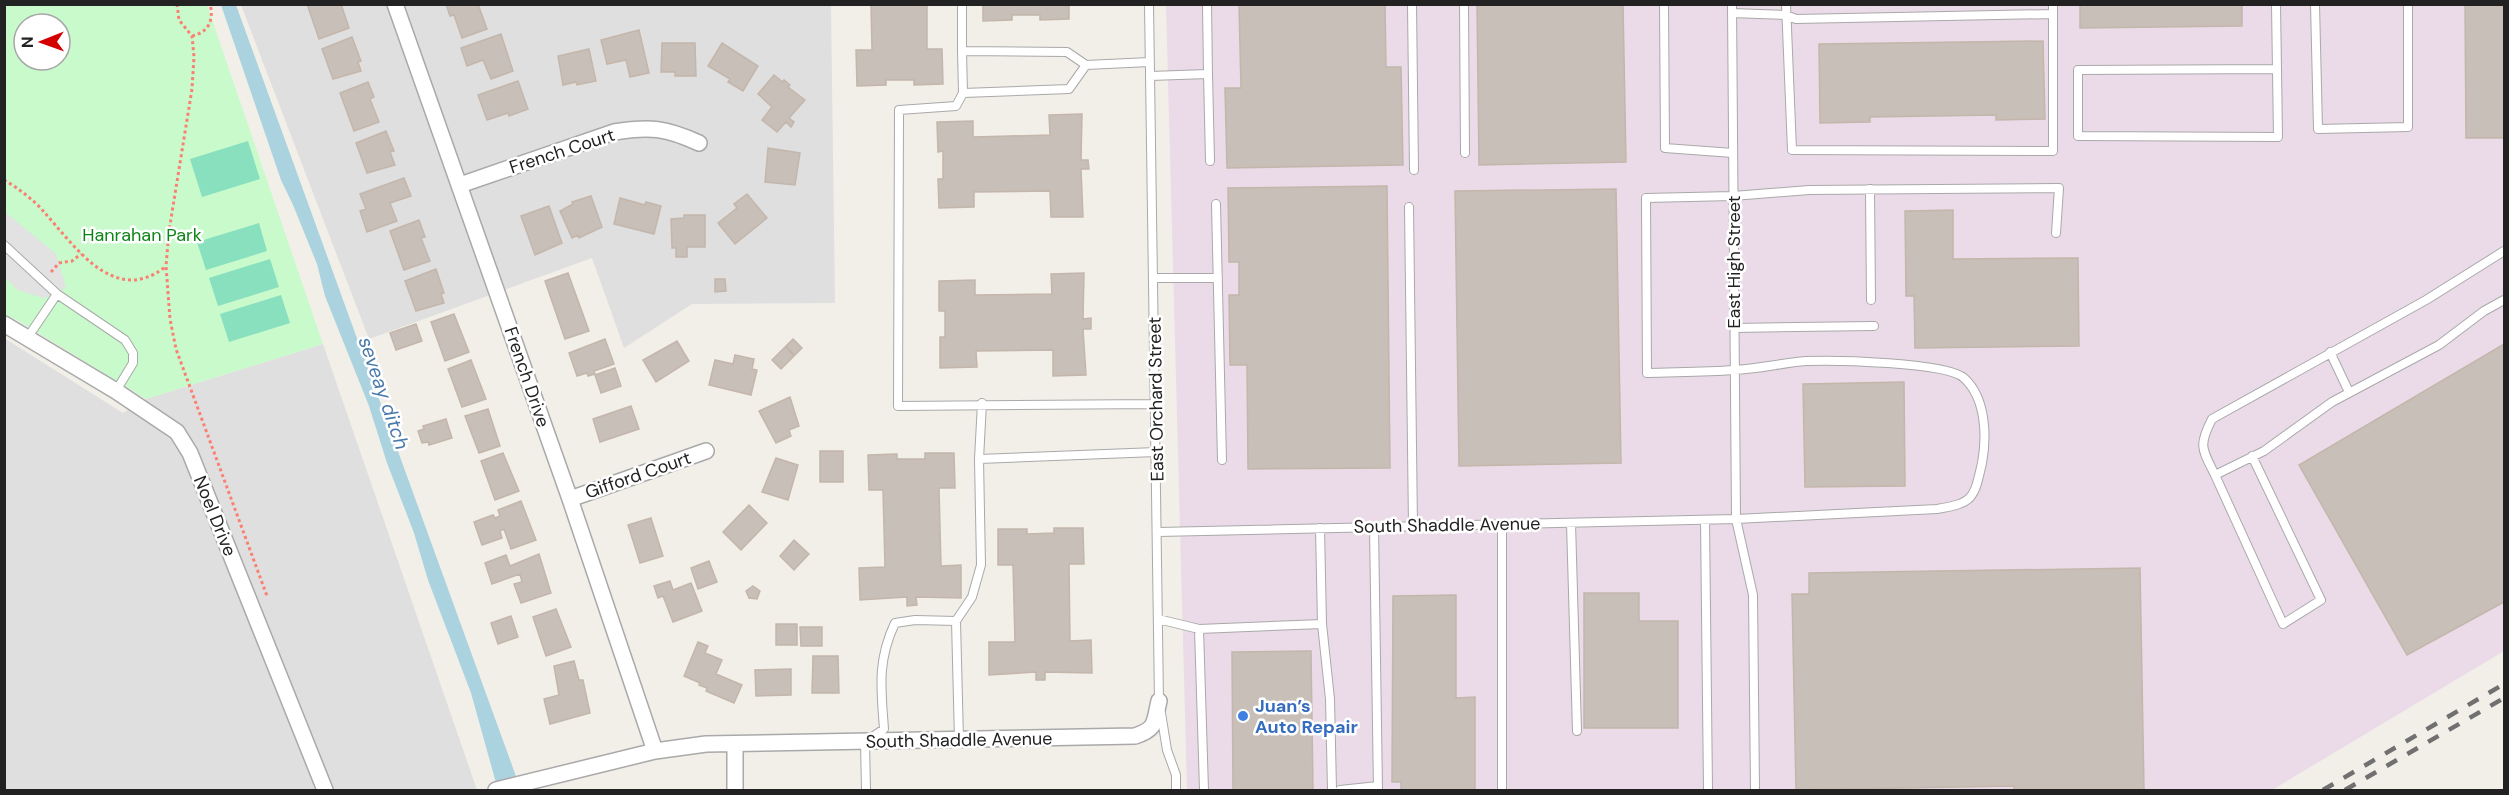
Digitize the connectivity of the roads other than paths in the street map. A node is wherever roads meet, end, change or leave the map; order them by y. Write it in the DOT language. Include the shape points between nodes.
graph roads {
  1 [pos="395,4"];
  2 [pos="962,4"];
  3 [pos="1149,4"];
  4 [pos="1208,4"];
  5 [pos="1412,4"];
  6 [pos="1464,4"];
  7 [pos="1664,4"];
  8 [pos="1786,4"];
  9 [pos="2053,4"];
  10 [pos="2276,4"];
  11 [pos="2315,4"];
  12 [pos="2408,4"];
  13 [pos="1732,9"];
  14 [pos="2054,14"];
  15 [pos="1786,15"];
  16 [pos="962,51"];
  17 [pos="1150,62"];
  18 [pos="1086,65"];
  19 [pos="2277,69"];
  20 [pos="1208,74"];
  21 [pos="1150,76"];
  22 [pos="963,93"];
  23 [pos="699,143"];
  24 [pos="1465,153"];
  25 [pos="1733,153"];
  26 [pos="1210,160"];
  27 [pos="1414,170"];
  28 [pos="460,185"];
  29 [pos="1870,189"];
  30 [pos="1733,196"];
  31 [pos="1216,204"];
  32 [pos="1409,207"];
  33 [pos="2056,233"];
  34 [pos="4,245"];
  35 [pos="2505,251"];
  36 [pos="1154,278"];
  37 [pos="1218,278"];
  38 [pos="57,294"];
  39 [pos="1871,300"];
  40 [pos="2505,300"];
  41 [pos="4,324"];
  42 [pos="1874,326"];
  43 [pos="1734,328"];
  44 [pos="28,338"];
  45 [pos="2330,352"];
  46 [pos="1734,370"];
  47 [pos="116,391"];
  48 [pos="2349,392"];
  49 [pos="982,403"];
  50 [pos="1156,404"];
  51 [pos="706,452"];
  52 [pos="1156,452"];
  53 [pos="2252,456"];
  54 [pos="979,459"];
  55 [pos="1222,460"];
  56 [pos="2215,475"];
  57 [pos="570,499"];
  58 [pos="1736,519"];
  59 [pos="1705,520"];
  60 [pos="1571,523"];
  61 [pos="1502,524"];
  62 [pos="1413,526"];
  63 [pos="1374,527"];
  64 [pos="1320,528"];
  65 [pos="1158,532"];
  66 [pos="1158,619"];
  67 [pos="956,621"];
  68 [pos="1322,624"];
  69 [pos="1199,629"];
  70 [pos="1159,701"];
  71 [pos="1577,731"];
  72 [pos="960,740"];
  73 [pos="865,742"];
  74 [pos="735,744"];
  75 [pos="655,751"];
  76 [pos="1378,788"];
  77 [pos="325,790"];
  78 [pos="496,790"];
  79 [pos="735,790"];
  80 [pos="866,790"];
  81 [pos="1176,790"];
  82 [pos="1204,790"];
  83 [pos="1332,790"];
  84 [pos="1340,790"];
  85 [pos="1502,790"];
  86 [pos="1708,790"];
  87 [pos="1755,790"];
  1 -- 28 [label="street, French Drive"];
  2 -- 16 [label="lane"];
  3 -- 17 [label="lane, East Orchard Street"];
  4 -- 20 [label="lane"];
  5 -- 27 [label="lane"];
  6 -- 24 [label="lane"];
  7 -- 25 [label="lane" via="1665,148"];
  8 -- 15 [label="lane"];
  9 -- 14 [label="lane"];
  10 -- 19 [label="lane"];
  11 -- 12 [label="lane" via="2318,129 2408,127"];
  13 -- 15 [label="lane"];
  13 -- 25 [label="lane, East High Street"];
  14 -- 15 [label="lane" via="1796,19"];
  14 -- 15 [label="lane" via="2053,151 1792,150"];
  16 -- 18 [label="lane" via="1067,52"];
  16 -- 22 [label="lane"];
  17 -- 18 [label="lane"];
  17 -- 21 [label="lane, East Orchard Street"];
  18 -- 22 [label="lane" via="1069,89"];
  19 -- 19 [label="lane" via="2278,137 2078,136 2078,70"];
  20 -- 21 [label="lane"];
  20 -- 26 [label="lane"];
  21 -- 36 [label="lane, East Orchard Street"];
  22 -- 49 [label="lane" via="956,106 899,110 898,406"];
  23 -- 28 [label="street, French Court" via="670,130 614,132"];
  25 -- 30 [label="lane, East High Street"];
  28 -- 57 [label="street, French Drive"];
  29 -- 30 [label="lane"];
  29 -- 33 [label="lane" via="2059,188"];
  29 -- 39 [label="lane"];
  30 -- 43 [label="lane, East High Street"];
  30 -- 46 [label="lane, South Shaddle Avenue" via="1646,198 1646,268 1647,373"];
  31 -- 37 [label="lane"];
  32 -- 62 [label="lane"];
  34 -- 38 [label="lane"];
  35 -- 45 [label="lane"];
  36 -- 37 [label="lane"];
  36 -- 50 [label="lane, East Orchard Street"];
  37 -- 55 [label="lane"];
  38 -- 44 [label="lane"];
  38 -- 47 [label="lane" via="124,340 133,353 133,363"];
  40 -- 48 [label="lane" via="2439,345"];
  41 -- 44 [label="street, Noel Drive"];
  42 -- 43 [label="lane"];
  43 -- 46 [label="lane, East High Street"];
  44 -- 47 [label="street, Noel Drive"];
  45 -- 48 [label="lane"];
  45 -- 56 [label="lane" via="2212,419 2202,438"];
  46 -- 58 [label="lane, East High Street"];
  46 -- 58 [label="lane, South Shaddle Avenue" via="1807,361 1884,363 1932,368 1963,377 1981,401 1984,451 1975,493 1961,505"];
  47 -- 77 [label="street, Noel Drive" via="177,432 190,453"];
  48 -- 53 [label="lane"];
  49 -- 50 [label="lane"];
  49 -- 54 [label="lane"];
  50 -- 52 [label="lane, East Orchard Street"];
  51 -- 57 [label="street, Gifford Court"];
  52 -- 54 [label="lane"];
  52 -- 65 [label="lane, East Orchard Street"];
  53 -- 56 [label="lane"];
  53 -- 56 [label="lane" via="2321,600 2283,624"];
  54 -- 67 [label="lane" via="981,565 972,597"];
  57 -- 75 [label="street, French Drive"];
  58 -- 59 [label="lane, South Shaddle Avenue"];
  58 -- 87 [label="lane, East High Street" via="1753,596"];
  59 -- 60 [label="lane, South Shaddle Avenue"];
  59 -- 86 [label="lane"];
  60 -- 61 [label="lane, South Shaddle Avenue"];
  60 -- 71 [label="lane"];
  61 -- 62 [label="lane, South Shaddle Avenue"];
  61 -- 85 [label="lane"];
  62 -- 63 [label="lane, South Shaddle Avenue"];
  63 -- 64 [label="lane, South Shaddle Avenue"];
  63 -- 76 [label="lane"];
  64 -- 65 [label="lane, South Shaddle Avenue"];
  64 -- 68 [label="lane"];
  65 -- 66 [label="lane, East Orchard Street"];
  66 -- 69 [label="lane"];
  66 -- 70 [label="lane, East Orchard Street"];
  67 -- 72 [label="lane"];
  67 -- 73 [label="lane" via="894,623 880,674 884,729"];
  68 -- 69 [label="lane"];
  68 -- 83 [label="lane" via="1330,699"];
  69 -- 82 [label="lane"];
  70 -- 72 [label="street, South Shaddle Avenue" via="1153,727 1135,736"];
  70 -- 81 [label="lane, East Orchard Street"];
  72 -- 73 [label="street, South Shaddle Avenue"];
  73 -- 74 [label="street, South Shaddle Avenue"];
  73 -- 80 [label="lane"];
  74 -- 75 [label="street, South Shaddle Avenue"];
  74 -- 79 [label="street"];
  75 -- 78 [label="street, South Shaddle Avenue"];
  76 -- 84 [label="lane"];
}
